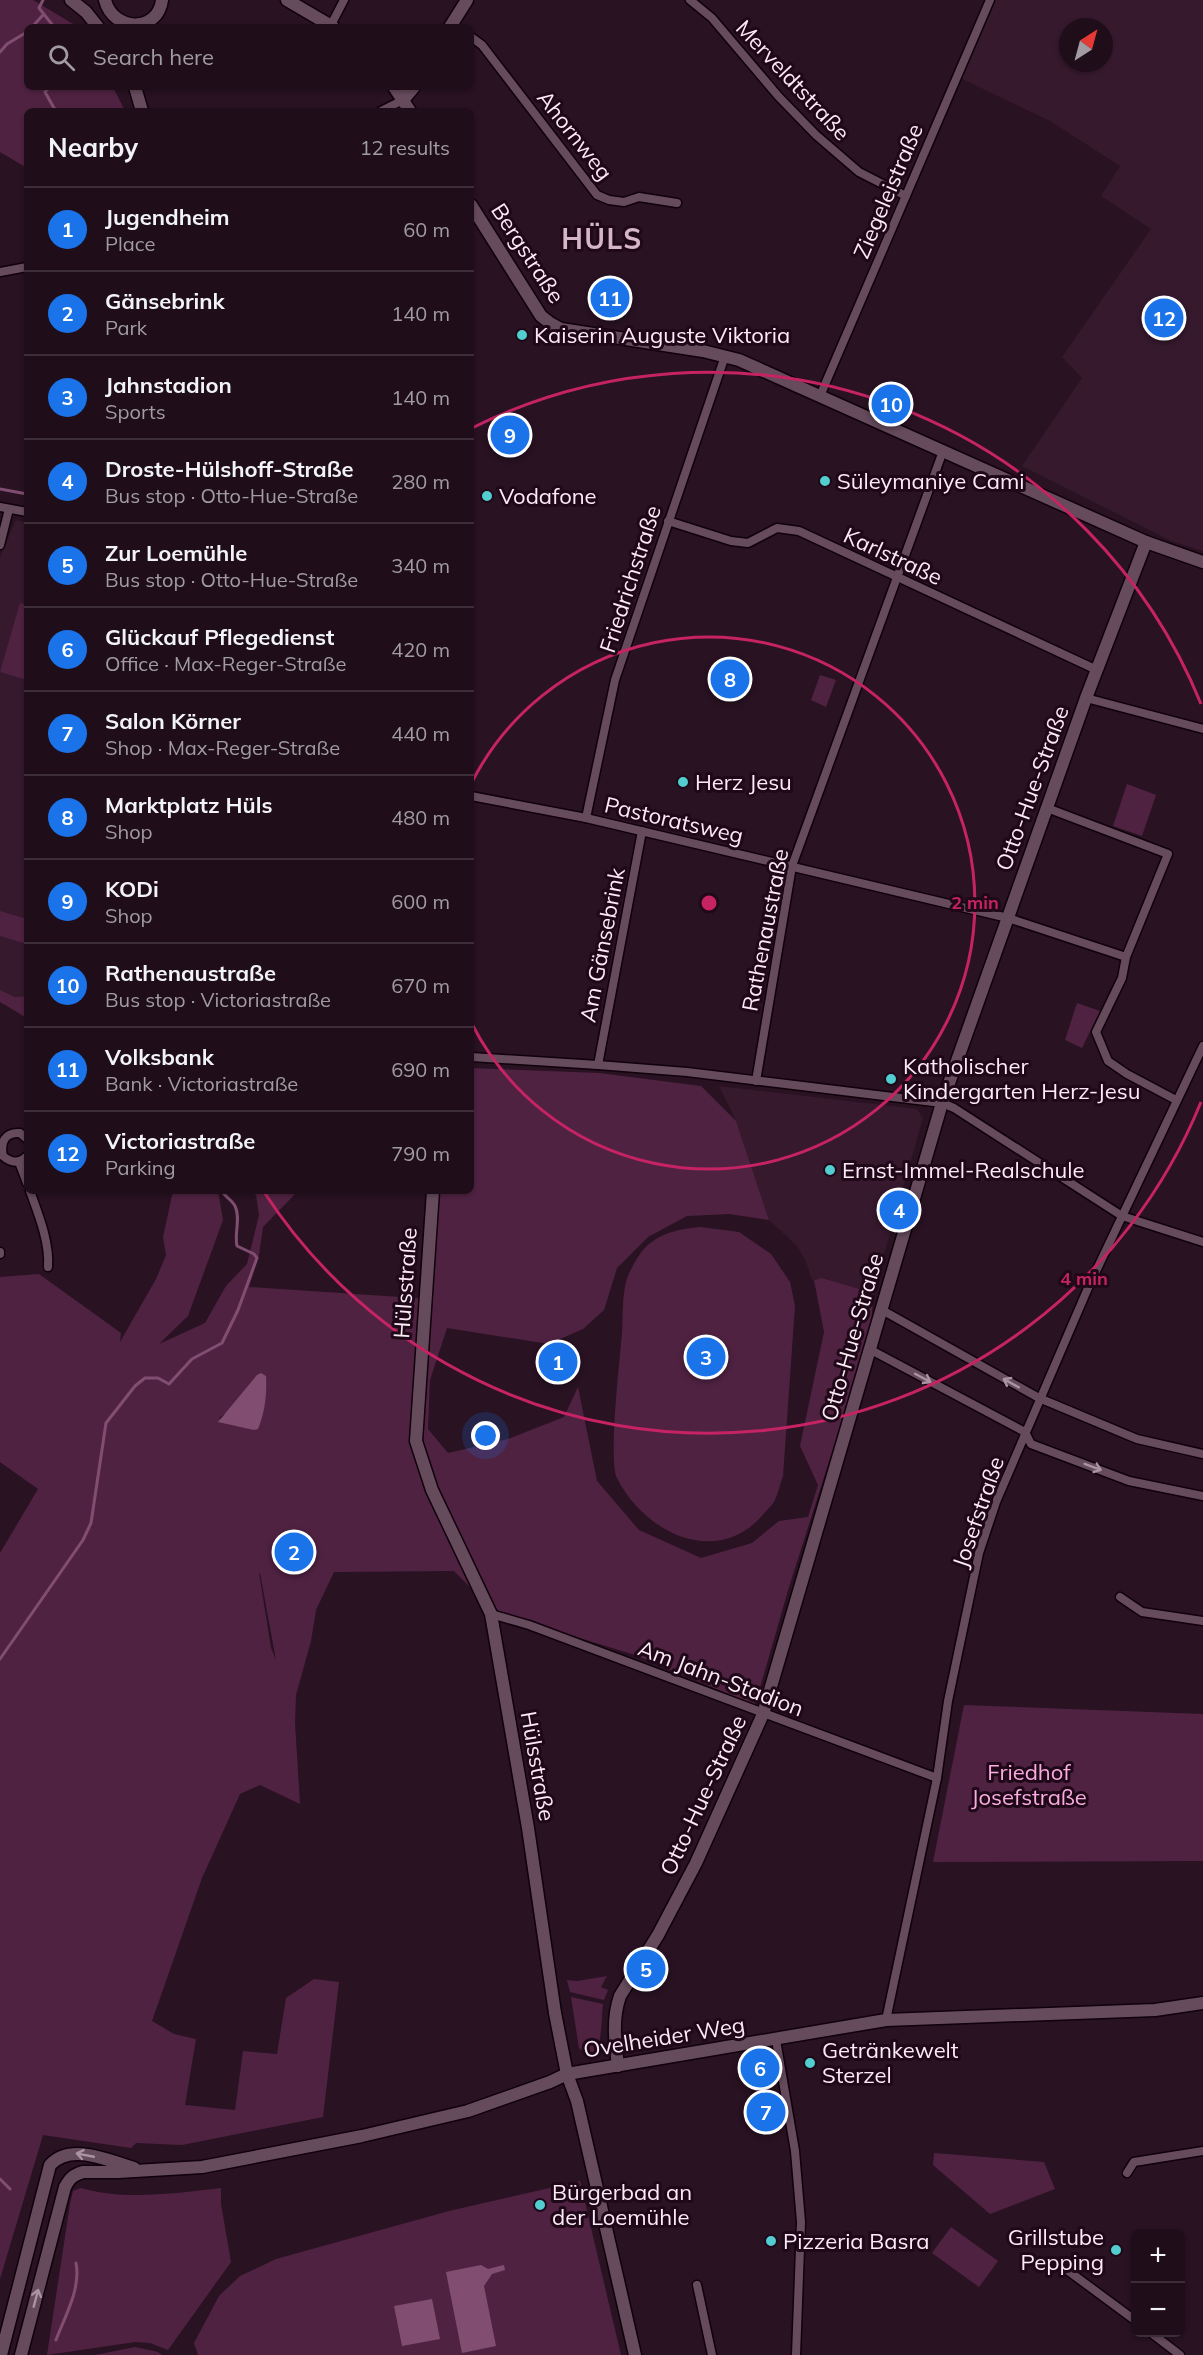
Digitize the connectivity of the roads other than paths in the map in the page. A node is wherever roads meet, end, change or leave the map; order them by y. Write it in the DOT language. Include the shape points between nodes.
graph roads {
  1 [pos="71,0"];
  2 [pos="105,0"];
  3 [pos="162,0"];
  4 [pos="287,0"];
  5 [pos="344,0"];
  6 [pos="467,0"];
  7 [pos="690,0"];
  8 [pos="990,0"];
  9 [pos="96,24"];
  10 [pos="121,24"];
  11 [pos="141,24"];
  12 [pos="329,24"];
  13 [pos="333,24"];
  14 [pos="454,24"];
  15 [pos="474,39"];
  16 [pos="135,90"];
  17 [pos="396,90"];
  18 [pos="411,90"];
  19 [pos="403,100"];
  20 [pos="141,108"];
  21 [pos="387,108"];
  22 [pos="408,108"];
  23 [pos="906,196"];
  24 [pos="677,203"];
  25 [pos="474,210"];
  26 [pos="24,268"];
  27 [pos="0,272"];
  28 [pos="725,356"];
  29 [pos="820,396"];
  30 [pos="942,451"];
  31 [pos="4,508"];
  32 [pos="24,511"];
  33 [pos="668,521"];
  34 [pos="1146,542"];
  35 [pos="0,545"];
  36 [pos="1203,562"];
  37 [pos="895,577"];
  38 [pos="1097,670"];
  39 [pos="1086,698"];
  40 [pos="1203,729"];
  41 [pos="474,797"];
  42 [pos="1047,808"];
  43 [pos="586,818"];
  44 [pos="642,831"];
  45 [pos="792,866"];
  46 [pos="1008,918"];
  47 [pos="1126,957"];
  48 [pos="1203,1046"];
  49 [pos="474,1058"];
  50 [pos="598,1065"];
  51 [pos="756,1081"];
  52 [pos="1176,1100"];
  53 [pos="942,1103"];
  54 [pos="24,1137"];
  55 [pos="2,1138"];
  56 [pos="2,1157"];
  57 [pos="23,1159"];
  58 [pos="31,1194"];
  59 [pos="433,1194"];
  60 [pos="1122,1216"];
  61 [pos="1203,1242"];
  62 [pos="48,1267"];
  63 [pos="882,1310"];
  64 [pos="871,1350"];
  65 [pos="1039,1398"];
  66 [pos="1025,1432"];
  67 [pos="1203,1454"];
  68 [pos="1203,1496"];
  69 [pos="1120,1597"];
  70 [pos="491,1614"];
  71 [pos="1203,1621"];
  72 [pos="764,1714"];
  73 [pos="937,1778"];
  74 [pos="1203,2003"];
  75 [pos="886,2020"];
  76 [pos="776,2040"];
  77 [pos="618,2066"];
  78 [pos="567,2073"];
  79 [pos="1203,2151"];
  80 [pos="141,2169"];
  81 [pos="1127,2173"];
  82 [pos="1067,2270"];
  83 [pos="697,2285"];
  84 [pos="1131,2317"];
  85 [pos="1157,2337"];
  86 [pos="1,2355"];
  87 [pos="21,2355"];
  88 [pos="635,2355"];
  89 [pos="712,2355"];
  90 [pos="796,2355"];
  91 [pos="1180,2355"];
  1 -- 9 [label="main road"];
  2 -- 10 [label="main road"];
  3 -- 11 [label="main road" via="157,14"];
  4 -- 12 [label="main road"];
  5 -- 13 [label="street"];
  6 -- 14 [label="main road"];
  7 -- 23 [label="street, Merveldtstraße" via="712,18 816,135 859,172"];
  8 -- 23 [label="street, Ziegeleistraße"];
  15 -- 24 [label="street, Ahornweg" via="597,195 624,202 639,197"];
  16 -- 20 [label="main road"];
  17 -- 19 [label="main road"];
  18 -- 19 [label="main road"];
  19 -- 21 [label="street"];
  19 -- 22 [label="main road"];
  23 -- 29 [label="street, Ziegeleistraße"];
  25 -- 28 [label="main road, Bergstraße" via="541,316 550,323 561,329"];
  26 -- 27 [label="street"];
  28 -- 29 [label="main road"];
  28 -- 33 [label="street, Friedrichstraße"];
  29 -- 30 [label="main road"];
  30 -- 34 [label="main road"];
  30 -- 37 [label="street, Rathenaustraße"];
  31 -- 32 [label="street"];
  31 -- 35 [label="street"];
  33 -- 37 [label="street, Karlstraße" via="748,543 777,528 799,531"];
  33 -- 43 [label="street, Friedrichstraße" via="615,680"];
  34 -- 36 [label="main road"];
  34 -- 38 [label="main road, Otto-Hue-Straße"];
  37 -- 38 [label="street, Karlstraße"];
  37 -- 45 [label="street, Rathenaustraße"];
  38 -- 39 [label="main road, Otto-Hue-Straße"];
  39 -- 40 [label="street"];
  39 -- 42 [label="main road, Otto-Hue-Straße"];
  41 -- 43 [label="street, Pastoratsweg"];
  42 -- 46 [label="main road, Otto-Hue-Straße"];
  42 -- 47 [label="street" via="1168,854"];
  43 -- 44 [label="street, Pastoratsweg"];
  44 -- 45 [label="street, Pastoratsweg"];
  44 -- 50 [label="street, Am Gänsebrink"];
  45 -- 46 [label="street, Pastoratsweg"];
  45 -- 51 [label="street, Rathenaustraße"];
  46 -- 47 [label="street, Pastoratsweg"];
  46 -- 53 [label="main road, Otto-Hue-Straße"];
  47 -- 52 [label="street" via="1122,978 1096,1032 1108,1061"];
  48 -- 52 [label="street, Josefstraße"];
  49 -- 50 [label="street"];
  50 -- 51 [label="street"];
  51 -- 53 [label="street"];
  52 -- 60 [label="street, Josefstraße"];
  53 -- 60 [label="street"];
  53 -- 63 [label="main road, Otto-Hue-Straße"];
  54 -- 55 [label="street" via="16,1132"];
  55 -- 56 [label="street"];
  56 -- 57 [label="street" via="13,1162"];
  58 -- 62 [label="street" via="49,1258"];
  59 -- 70 [label="main road, Hülsstraße" via="416,1441 432,1490"];
  60 -- 61 [label="street"];
  60 -- 65 [label="street, Josefstraße"];
  63 -- 64 [label="main road, Otto-Hue-Straße"];
  65 -- 63 [label="street, one-way"];
  64 -- 66 [label="street, one-way"];
  64 -- 72 [label="main road, Otto-Hue-Straße"];
  65 -- 66 [label="street, Josefstraße"];
  65 -- 67 [label="street" via="1137,1439"];
  66 -- 68 [label="street, one-way" via="1031,1444 1129,1480"];
  66 -- 73 [label="street, Josefstraße" via="980,1552 948,1701"];
  69 -- 71 [label="street" via="1142,1611"];
  70 -- 72 [label="street, Am Jahn-Stadion"];
  70 -- 78 [label="main road, Hülsstraße"];
  72 -- 73 [label="street, Am Jahn-Stadion"];
  72 -- 77 [label="main road, Otto-Hue-Straße" via="696,1863 620,1996 614,2033"];
  73 -- 75 [label="street, Josefstraße"];
  74 -- 75 [label="main road, Ovelheider Weg" via="1155,2010"];
  75 -- 76 [label="main road, Ovelheider Weg"];
  76 -- 77 [label="main road, Ovelheider Weg"];
  76 -- 90 [label="street" via="795,2151 800,2211"];
  77 -- 78 [label="main road, Ovelheider Weg"];
  78 -- 80 [label="main road, Ovelheider Weg" via="468,2111 420,2123 202,2167"];
  78 -- 88 [label="main road, Hülsstraße" via="577,2101"];
  79 -- 81 [label="street" via="1134,2162"];
  80 -- 86 [label="main road, one-way" via="75,2153 50,2165"];
  87 -- 80 [label="main road, one-way" via="70,2178 83,2172"];
  82 -- 84 [label="street"];
  83 -- 89 [label="street"];
  85 -- 91 [label="street"];
}
